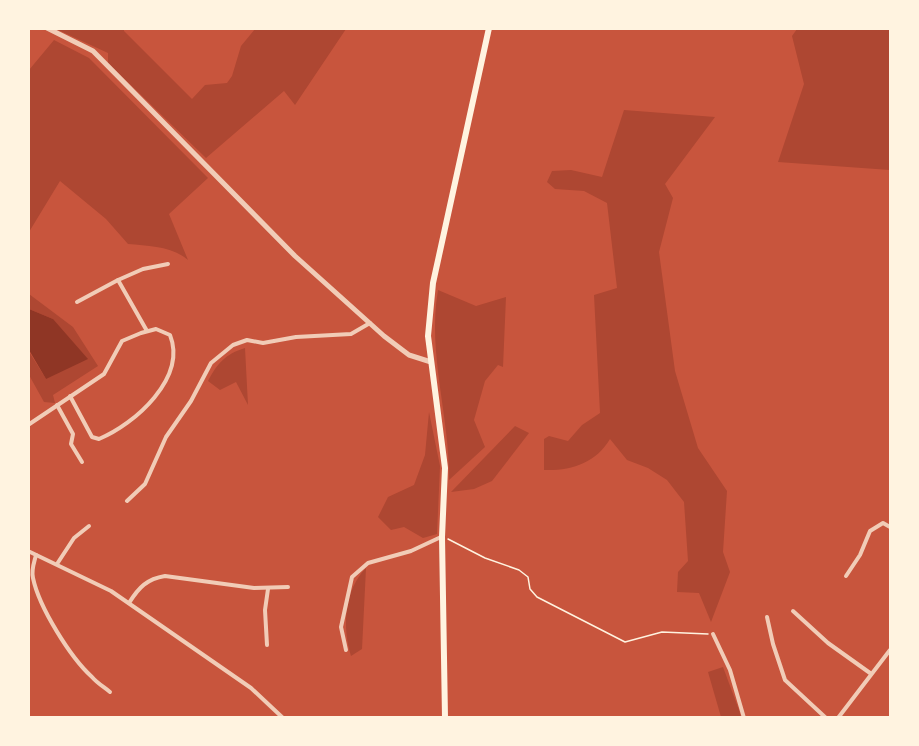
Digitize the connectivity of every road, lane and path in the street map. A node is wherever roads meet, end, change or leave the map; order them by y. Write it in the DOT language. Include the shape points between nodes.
graph roads {
  1 [pos="47,28"];
  2 [pos="489,28"];
  3 [pos="168,264"];
  4 [pos="118,280"];
  5 [pos="77,302"];
  6 [pos="370,323"];
  7 [pos="147,331"];
  8 [pos="431,362"];
  9 [pos="70,396"];
  10 [pos="57,405"];
  11 [pos="28,425"];
  12 [pos="82,462"];
  13 [pos="127,501"];
  14 [pos="89,526"];
  15 [pos="891,527"];
  16 [pos="442,537"];
  17 [pos="28,551"];
  18 [pos="36,555"];
  19 [pos="57,564"];
  20 [pos="846,576"];
  21 [pos="288,587"];
  22 [pos="268,589"];
  23 [pos="129,603"];
  24 [pos="793,611"];
  25 [pos="767,618"];
  26 [pos="713,634"];
  27 [pos="267,645"];
  28 [pos="346,650"];
  29 [pos="891,650"];
  30 [pos="870,673"];
  31 [pos="110,692"];
  32 [pos="283,717"];
  33 [pos="444,717"];
  34 [pos="744,717"];
  35 [pos="826,717"];
  36 [pos="838,717"];
  1 -- 6 [label="street" via="93,51 270,232"];
  2 -- 8 [label="main road" via="433,283 428,336"];
  3 -- 4 [label="street"];
  4 -- 5 [label="street"];
  4 -- 7 [label="street"];
  6 -- 8 [label="street" via="409,355"];
  6 -- 13 [label="street" via="345,335 263,343 247,340 233,345 211,363 165,439 145,484"];
  7 -- 9 [label="street" via="122,341 104,374"];
  7 -- 9 [label="street" via="161,329 170,335 174,360 160,388 140,412 99,440 92,436"];
  8 -- 16 [label="main road" via="445,468"];
  9 -- 10 [label="street"];
  10 -- 11 [label="street"];
  10 -- 12 [label="street" via="73,434 71,444"];
  14 -- 19 [label="street" via="74,538"];
  15 -- 20 [label="street" via="883,523 870,531"];
  16 -- 26 [label="path" via="519,570 528,577 530,589 537,597 625,642 662,633"];
  16 -- 28 [label="street" via="368,563 352,578 341,627"];
  16 -- 33 [label="main road"];
  17 -- 18 [label="street"];
  18 -- 19 [label="street"];
  18 -- 31 [label="street" via="33,580 49,616 78,661"];
  19 -- 23 [label="street"];
  21 -- 22 [label="street"];
  22 -- 23 [label="street" via="165,576 151,578"];
  22 -- 27 [label="street"];
  23 -- 32 [label="street" via="251,688"];
  24 -- 30 [label="street"];
  25 -- 35 [label="street" via="785,680"];
  26 -- 34 [label="street" via="730,670"];
  29 -- 30 [label="street"];
  30 -- 36 [label="street"];
}
